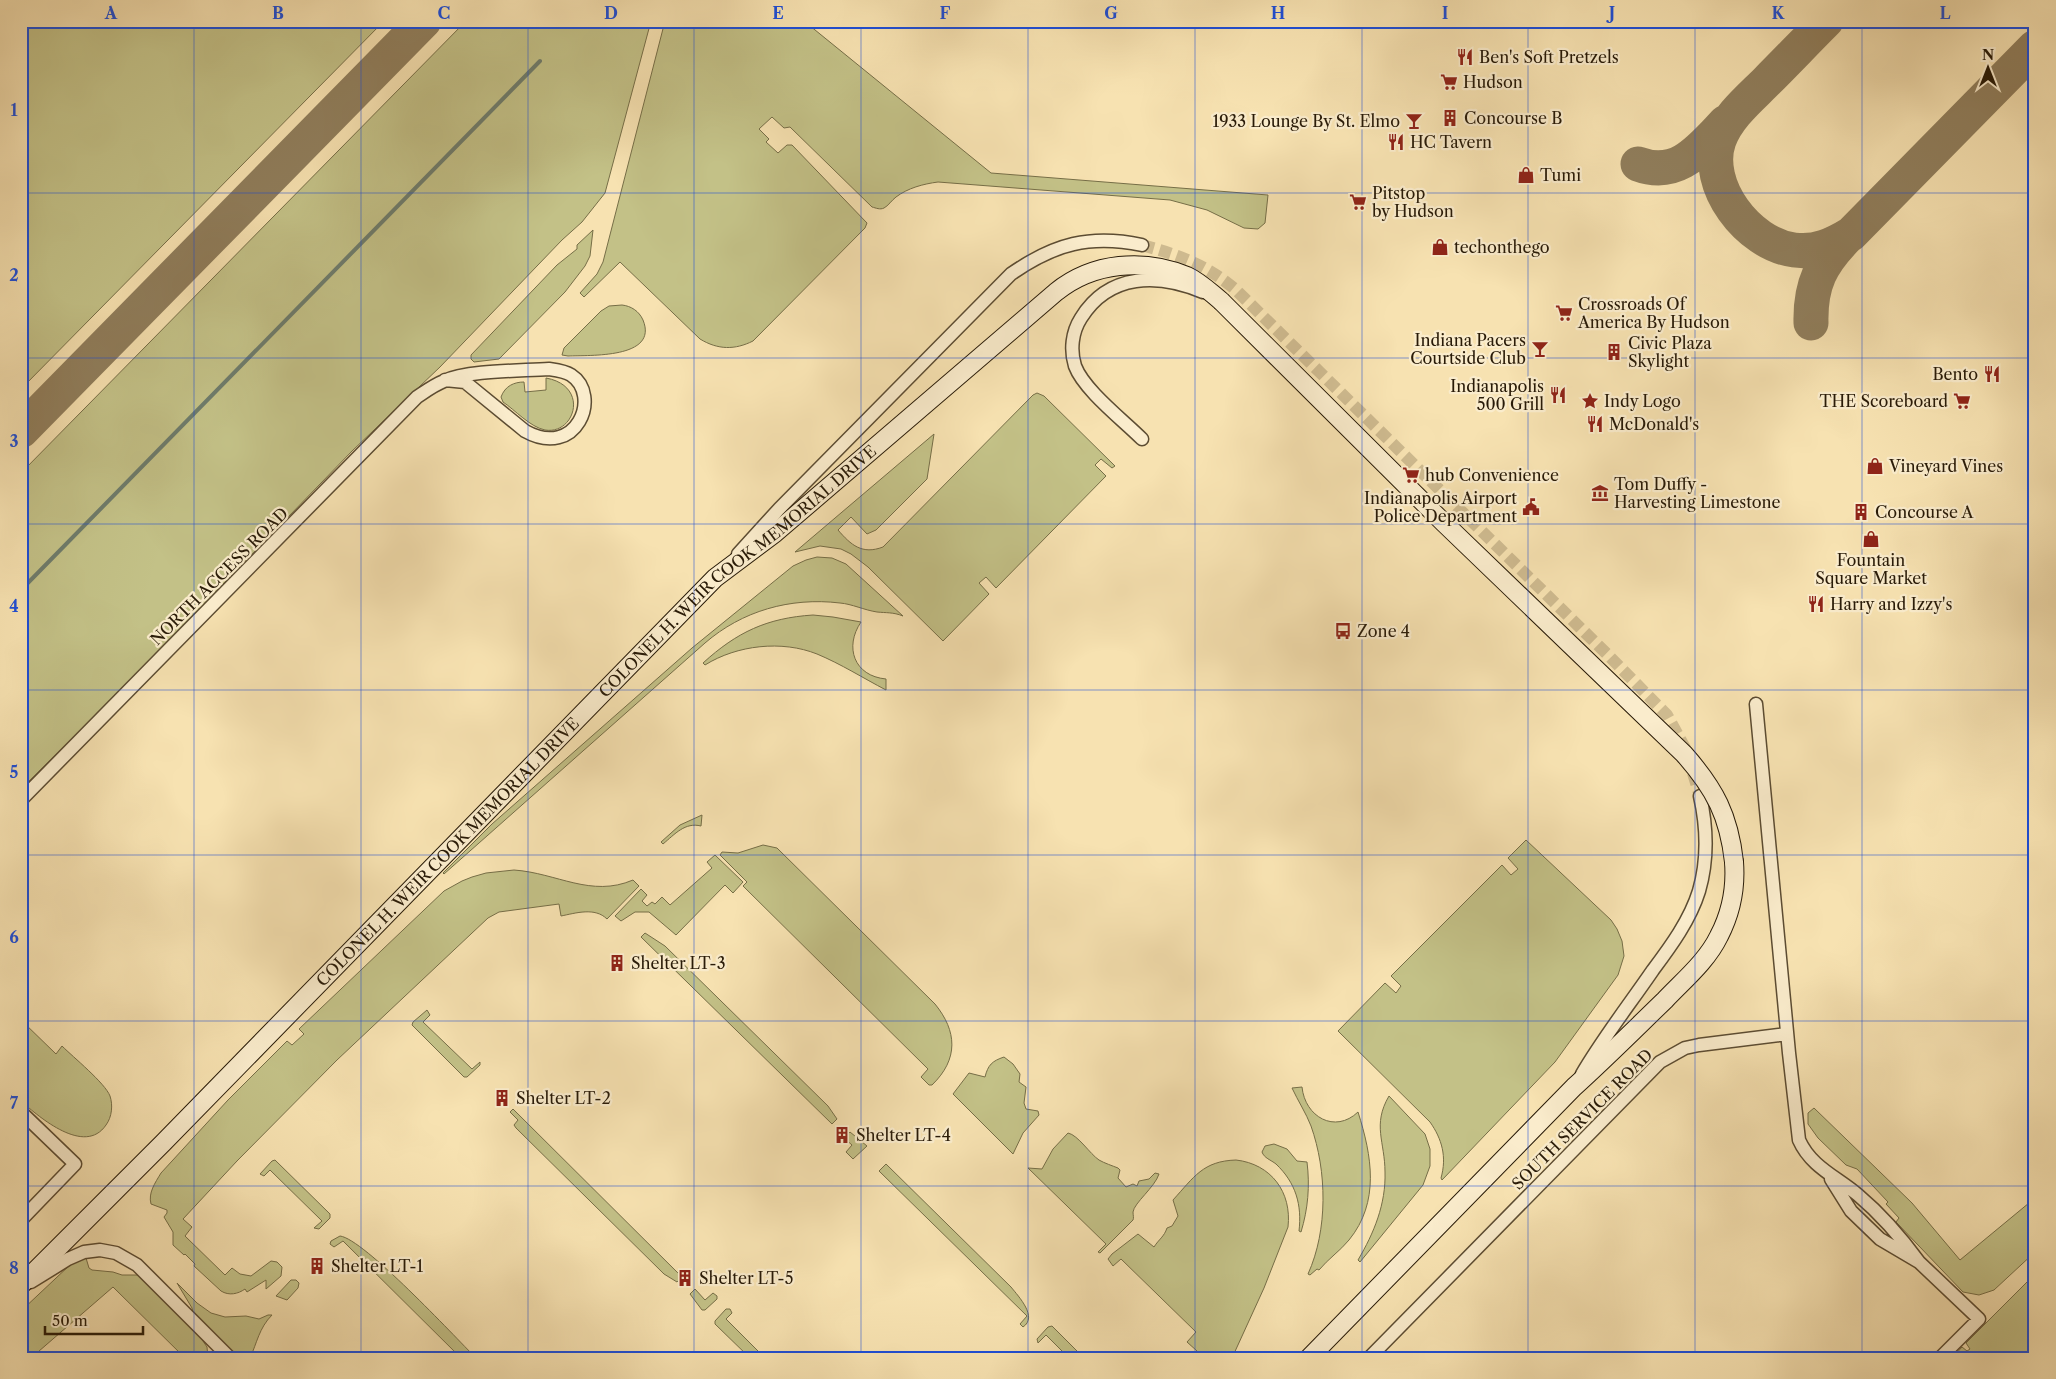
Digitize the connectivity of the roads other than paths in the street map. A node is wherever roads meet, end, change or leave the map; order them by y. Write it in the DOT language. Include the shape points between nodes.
graph roads {
  1 [pos="1142,245"];
  2 [pos="1221,301"];
  3 [pos="445,380"];
  4 [pos="1142,439"];
  5 [pos="716,578"];
  6 [pos="1756,704"];
  7 [pos="1700,796"];
  8 [pos="21,800"];
  9 [pos="1787,1034"];
  10 [pos="1574,1087"];
  11 [pos="21,1112"];
  12 [pos="1829,1176"];
  13 [pos="21,1220"];
  14 [pos="1919,1262"];
  15 [pos="21,1284"];
  16 [pos="21,1289"];
  17 [pos="230,1358"];
  18 [pos="1309,1358"];
  19 [pos="1369,1358"];
  20 [pos="1940,1358"];
  1 -- 5 [label="street" via="1100,240 1071,244 1030,261 1011,274 786,502"];
  2 -- 4 [label="street" via="1184,285 1140,280 1102,293 1078,321 1072,346 1079,375"];
  2 -- 5 [label="street, COLONEL H. WEIR COOK MEMORIAL DRIVE" via="1188,277 1170,270 1112,266 1073,280 775,533"];
  2 -- 10 [label="street, COLONEL H. WEIR COOK MEMORIAL DRIVE, bridge" via="1444,524 1684,754 1708,783 1722,807 1735,875 1732,904 1719,936 1701,963"];
  3 -- 3 [label="street, NORTH ACCESS ROAD" via="549,369 571,375 580,383 584,413 575,427 561,437 550,440 536,437 465,382"];
  3 -- 8 [label="street, NORTH ACCESS ROAD" via="417,398"];
  5 -- 15 [label="street, COLONEL H. WEIR COOK MEMORIAL DRIVE"];
  6 -- 9 [label="street"];
  7 -- 10 [label="street" via="1705,860 1693,906 1675,939 1598,1047"];
  9 -- 12 [label="street" via="1799,1140 1812,1160"];
  9 -- 19 [label="street, SOUTH SERVICE ROAD" via="1685,1048 1660,1062"];
  10 -- 18 [label="street"];
  11 -- 13 [label="street" via="75,1164"];
  12 -- 14 [label="street" via="1857,1194 1892,1226"];
  12 -- 14 [label="street" via="1852,1211 1880,1239"];
  14 -- 20 [label="street" via="1979,1319"];
  16 -- 17 [label="street" via="84,1252 116,1253 137,1265"];
}
